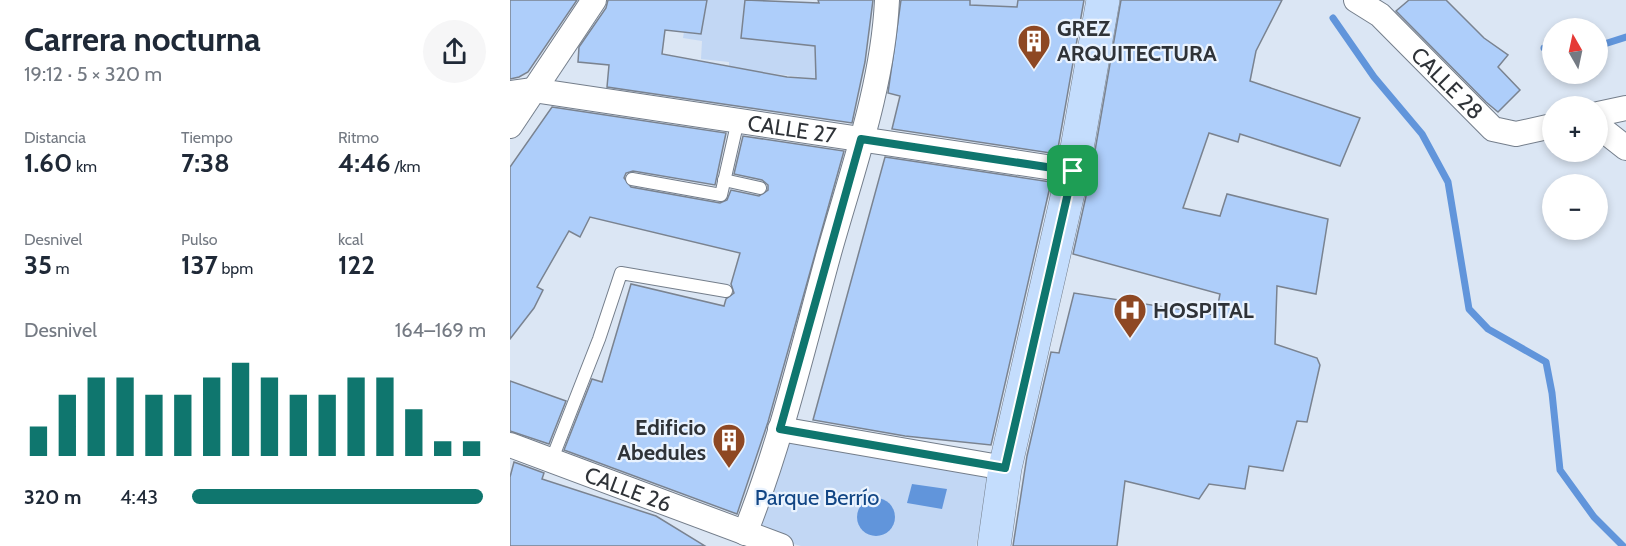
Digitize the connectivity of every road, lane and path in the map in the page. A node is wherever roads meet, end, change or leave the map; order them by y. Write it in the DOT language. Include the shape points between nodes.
graph roads {
  1 [pos="594,0"];
  2 [pos="887,0"];
  3 [pos="1103,0"];
  4 [pos="1356,0"];
  5 [pos="522,91"];
  6 [pos="1626,108"];
  7 [pos="1608,112"];
  8 [pos="738,120"];
  9 [pos="510,126"];
  10 [pos="1542,128"];
  11 [pos="1608,134"];
  12 [pos="861,139"];
  13 [pos="1626,148"];
  14 [pos="1073,171"];
  15 [pos="632,179"];
  16 [pos="724,180"];
  17 [pos="760,188"];
  18 [pos="726,291"];
  19 [pos="780,429"];
  20 [pos="510,445"];
  21 [pos="552,459"];
  22 [pos="1005,468"];
  23 [pos="748,540"];
  24 [pos="781,546"];
  25 [pos="994,546"];
  1 -- 5 [label="street"];
  2 -- 12 [label="street" via="885,37"];
  3 -- 14 [label="main road"];
  4 -- 10 [label="street, CALLE 28" via="1380,15 1493,129 1516,134"];
  5 -- 8 [label="street, CALLE 27"];
  5 -- 9 [label="street"];
  6 -- 7 [label="street"];
  8 -- 12 [label="street, CALLE 27"];
  8 -- 16 [label="lane"];
  11 -- 13 [label="street"];
  12 -- 14 [label="street, CALLE 27"];
  12 -- 19 [label="street"];
  14 -- 22 [label="main road"];
  15 -- 16 [label="lane" via="721,195"];
  16 -- 17 [label="lane"];
  18 -- 21 [label="lane" via="621,273"];
  19 -- 22 [label="street"];
  19 -- 23 [label="street"];
  20 -- 21 [label="street, CALLE 26"];
  21 -- 23 [label="street, CALLE 26"];
  22 -- 25 [label="main road"];
  23 -- 24 [label="street, CALLE 26"];
}
